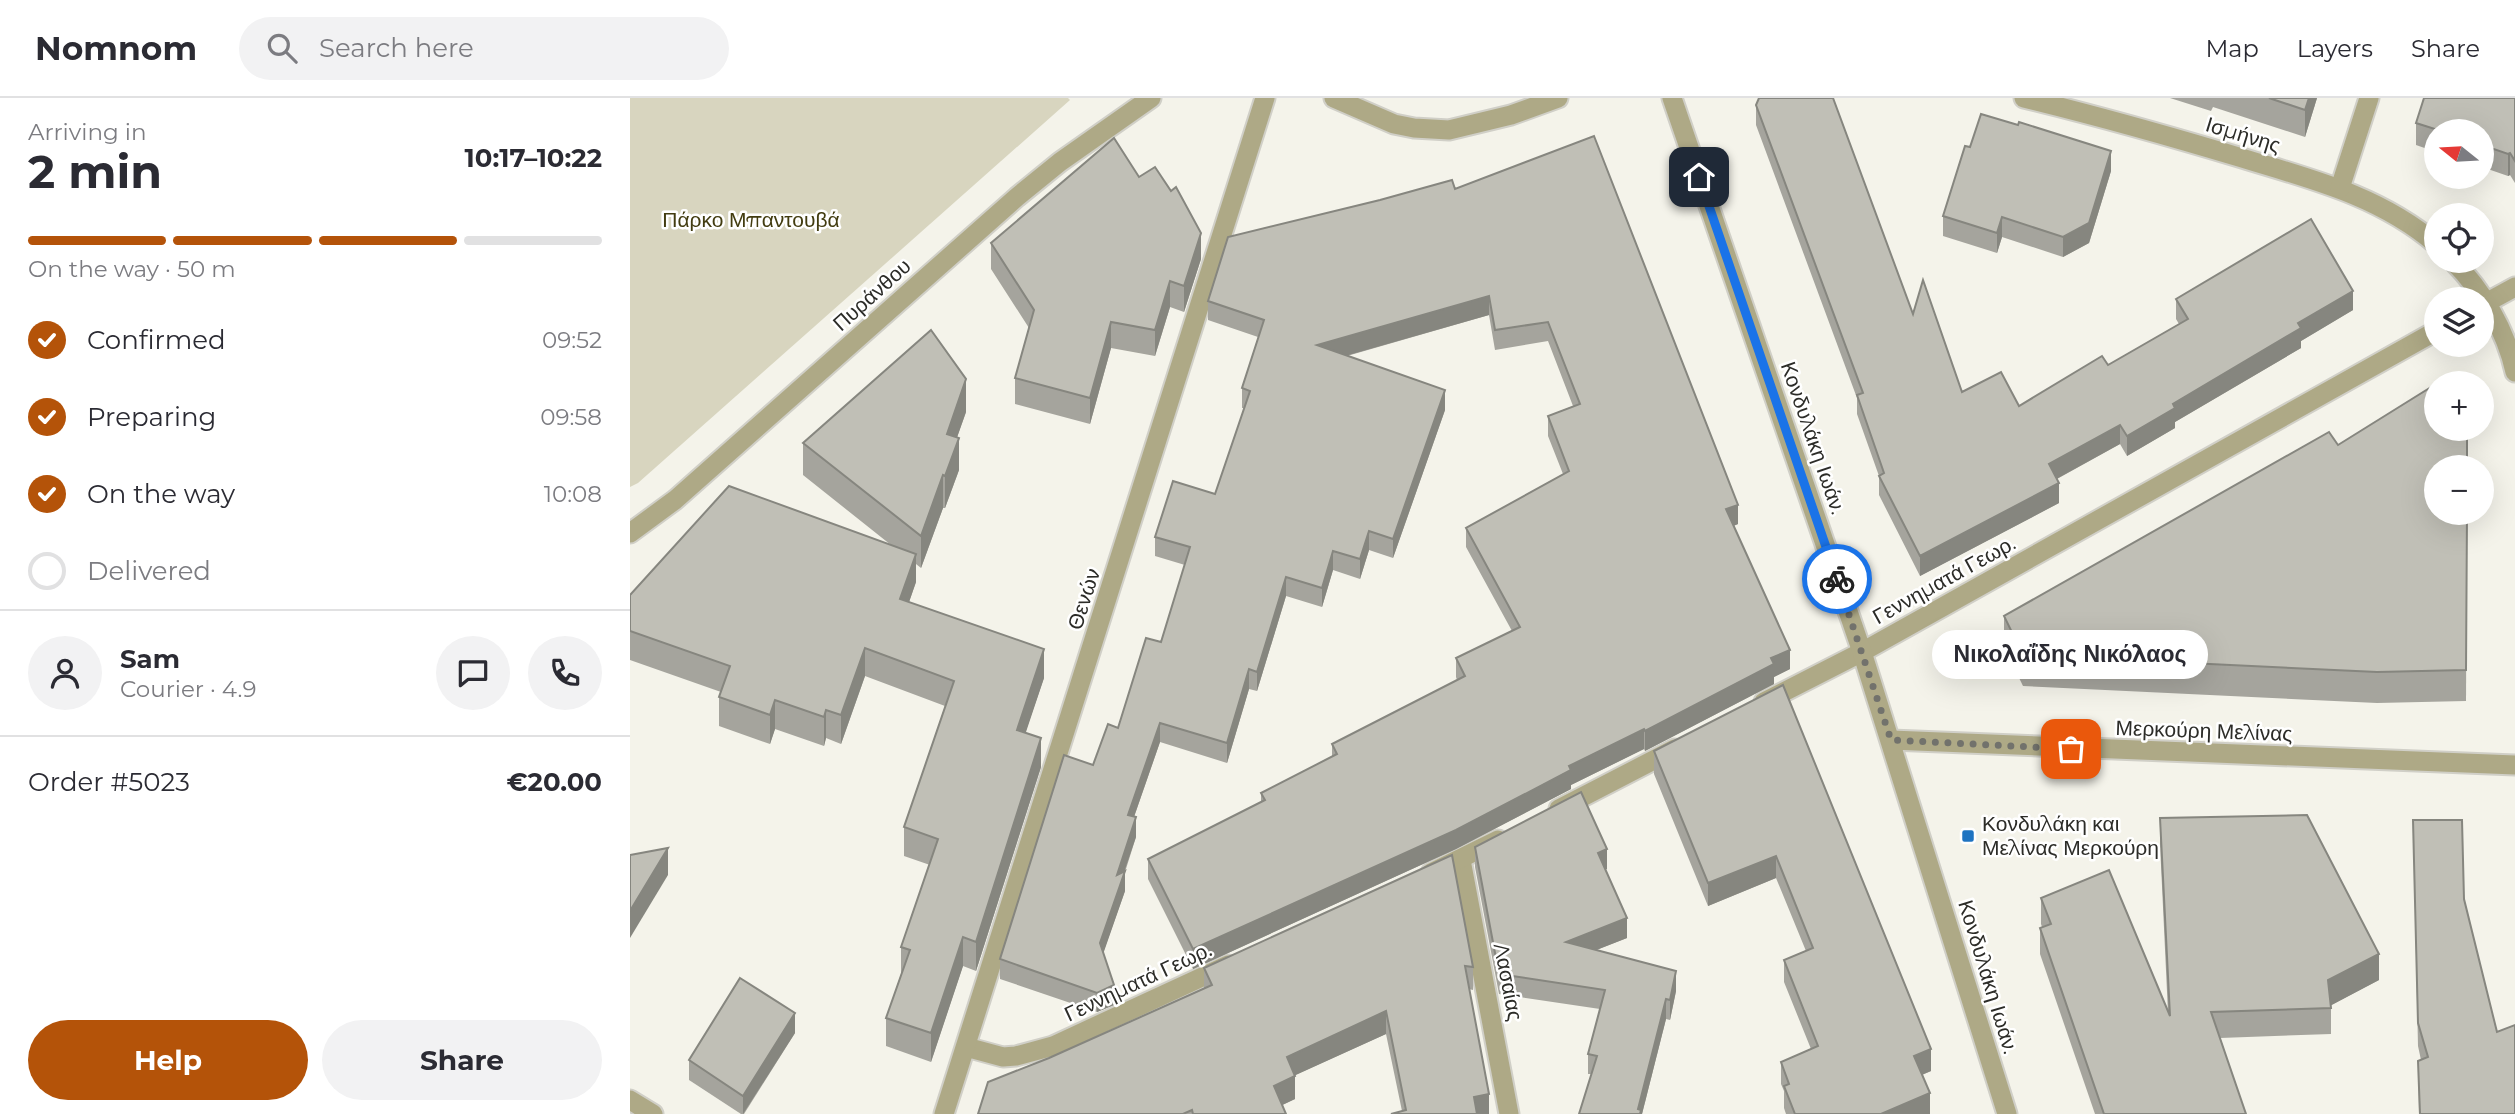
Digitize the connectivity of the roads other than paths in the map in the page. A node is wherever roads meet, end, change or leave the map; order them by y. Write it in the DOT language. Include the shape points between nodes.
graph roads {
  1 [pos="1151,98"];
  2 [pos="1265,98"];
  3 [pos="1334,98"];
  4 [pos="1558,98"];
  5 [pos="1672,98"];
  6 [pos="2024,98"];
  7 [pos="2370,98"];
  8 [pos="2340,188"];
  9 [pos="2424,235"];
  10 [pos="2515,286"];
  11 [pos="2494,298"];
  12 [pos="2494,321"];
  13 [pos="2424,338"];
  14 [pos="2515,372"];
  15 [pos="630,533"];
  16 [pos="1862,652"];
  17 [pos="1753,708"];
  18 [pos="1692,740"];
  19 [pos="1891,740"];
  20 [pos="2515,765"];
  21 [pos="1546,816"];
  22 [pos="1510,834"];
  23 [pos="1461,859"];
  24 [pos="1413,882"];
  25 [pos="1249,956"];
  26 [pos="966,1047"];
  27 [pos="630,1100"];
  28 [pos="653,1114"];
  29 [pos="944,1114"];
  30 [pos="1510,1114"];
  31 [pos="2007,1114"];
  1 -- 15 [label="street, Πυράνθου" via="1017,197 675,500"];
  2 -- 26 [label="street, Θενών"];
  3 -- 4 [label="street" via="1394,124 1441,130 1477,125"];
  5 -- 16 [label="street, Κονδυλάκη Ιωάν."];
  6 -- 8 [label="street, Ισμήνης" via="2123,122"];
  7 -- 8 [label="street"];
  8 -- 9 [label="street, Ισμήνης" via="2400,217"];
  10 -- 11 [label="street"];
  12 -- 14 [label="street"];
  13 -- 16 [label="street, Γεννηματά Γεωρ."];
  16 -- 17 [label="street, Γεννηματά Γεωρ."];
  16 -- 19 [label="street, Κονδυλάκη Ιωάν."];
  18 -- 21 [label="street"];
  19 -- 20 [label="street, Μερκούρη Μελίνας"];
  19 -- 31 [label="street, Κονδυλάκη Ιωάν."];
  22 -- 23 [label="street"];
  23 -- 24 [label="street"];
  23 -- 30 [label="street, Λασαίας"];
  25 -- 26 [label="street, Γεννηματά Γεωρ." via="1053,1046 1003,1057"];
  26 -- 29 [label="street, Θενών"];
  27 -- 28 [label="street"];
}
